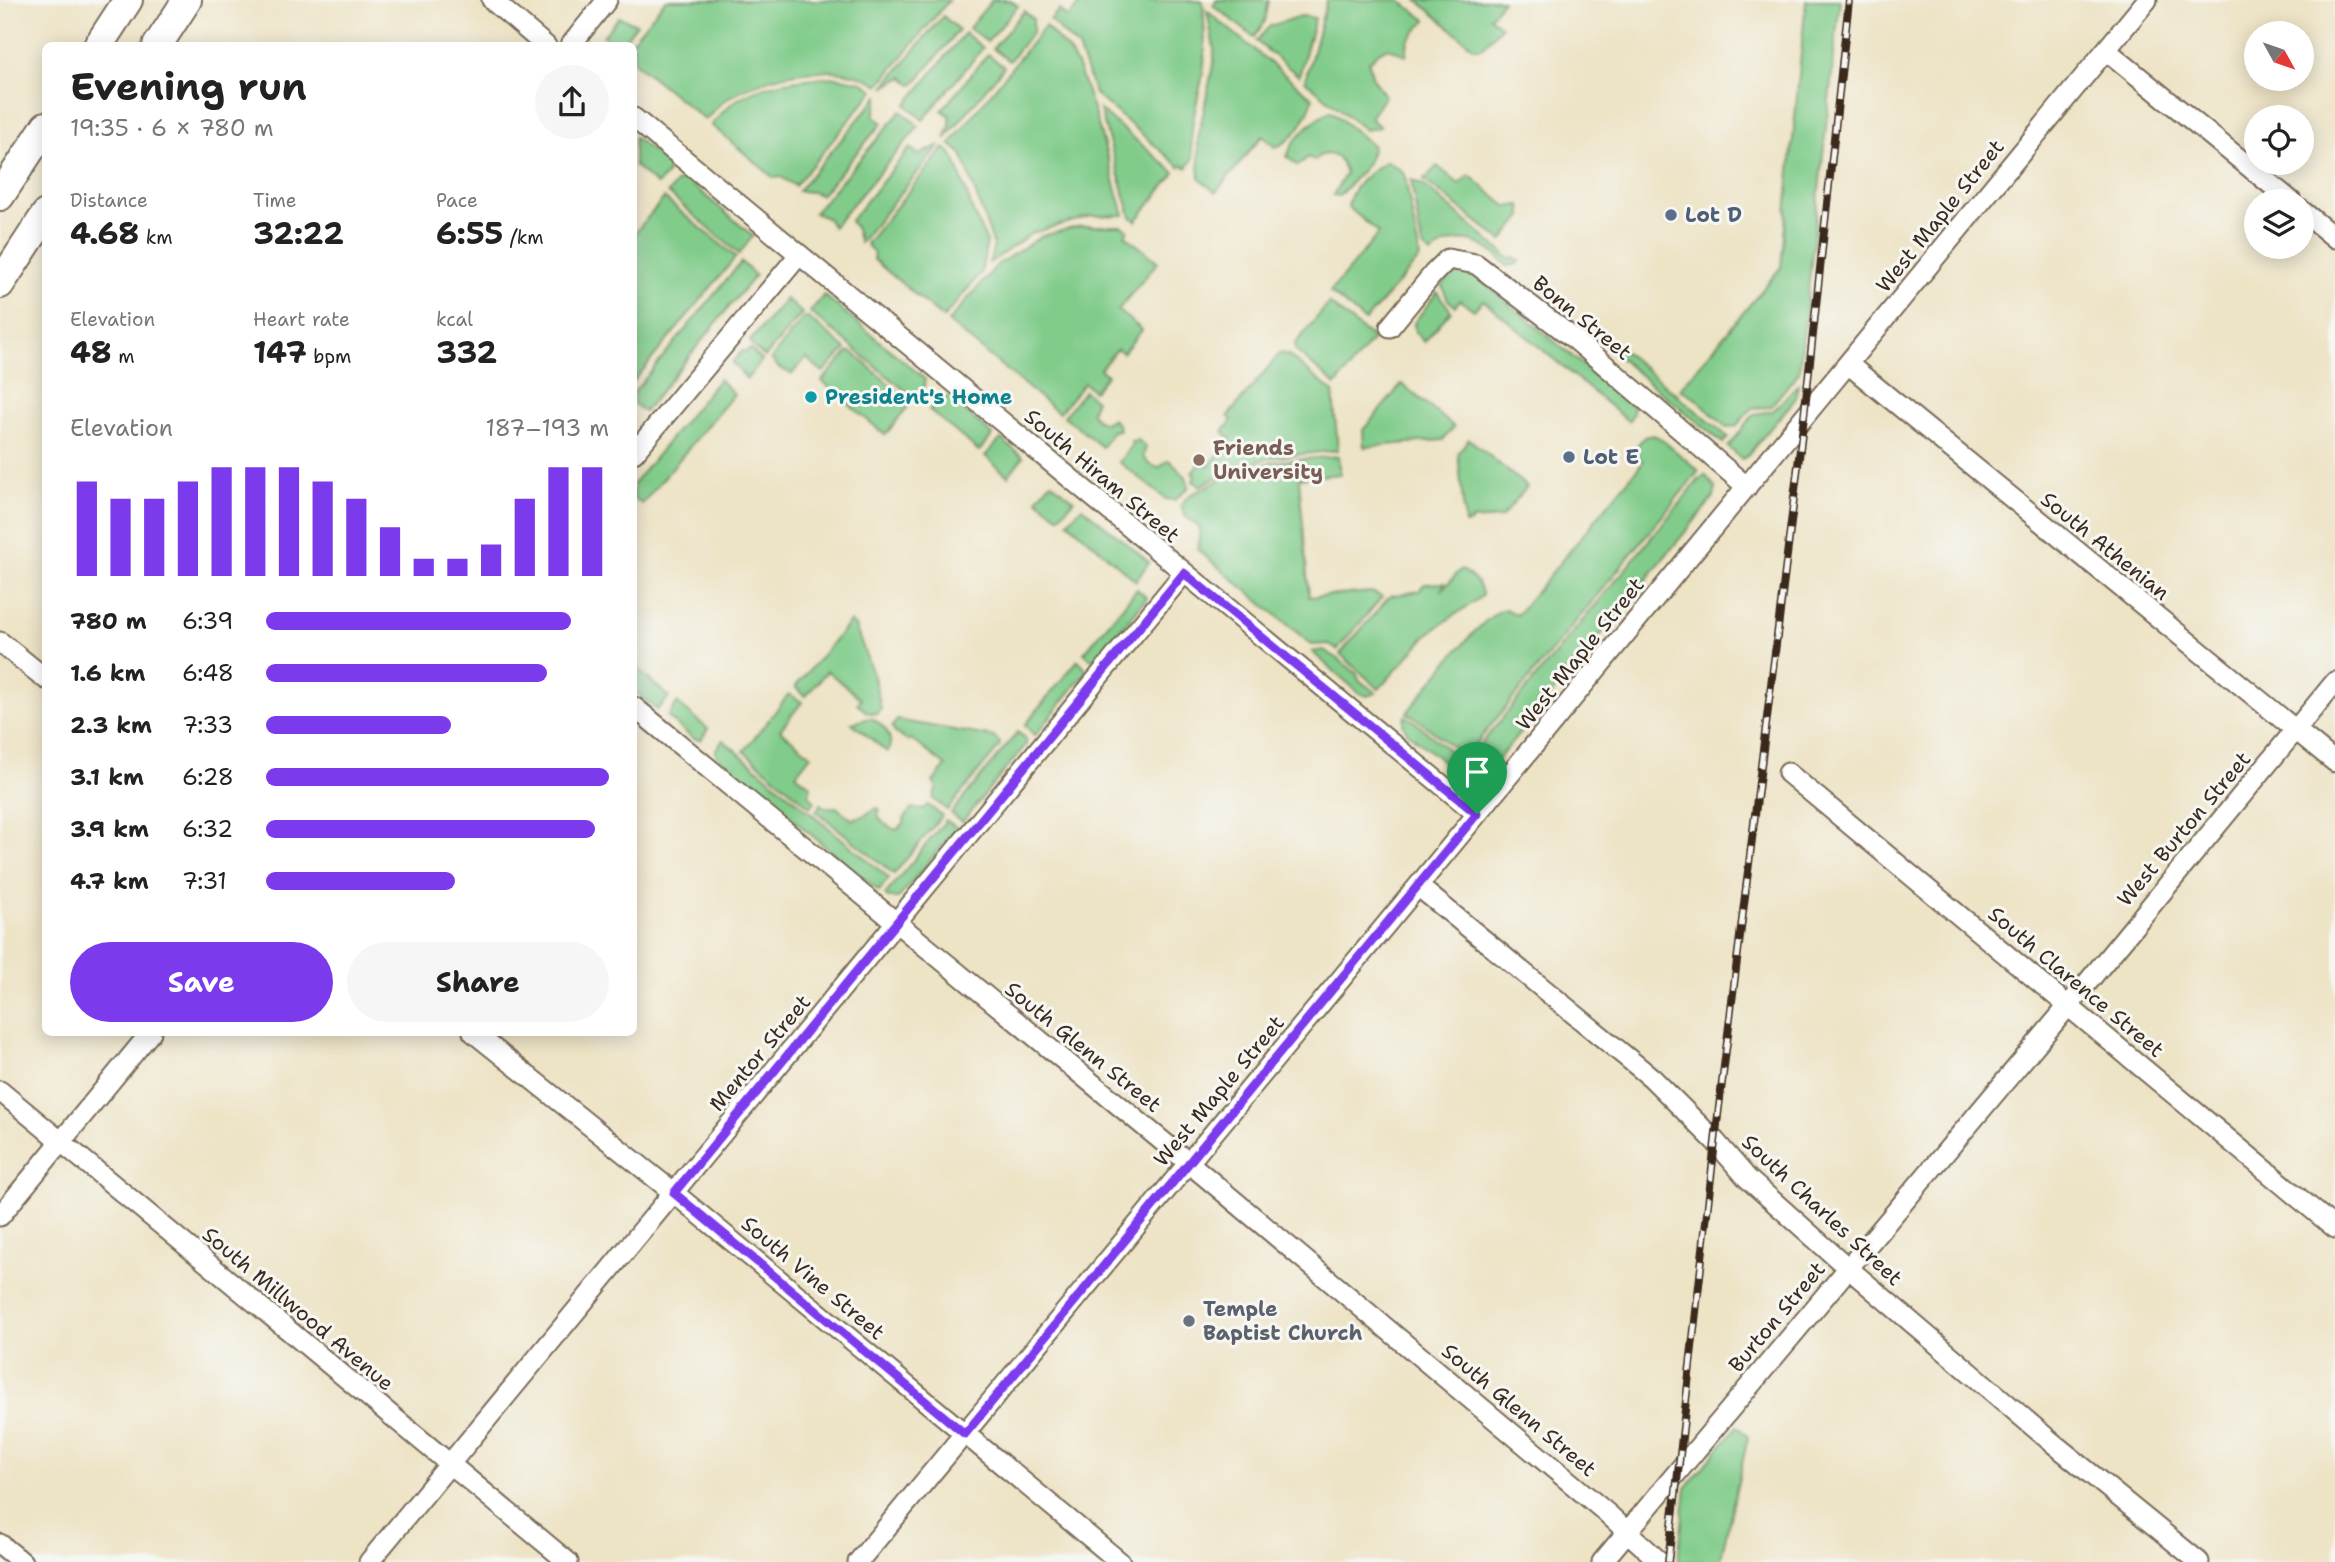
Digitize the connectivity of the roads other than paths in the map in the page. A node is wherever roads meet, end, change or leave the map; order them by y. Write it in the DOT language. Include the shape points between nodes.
graph roads {
  1 [pos="128,0"];
  2 [pos="187,0"];
  3 [pos="492,0"];
  4 [pos="607,0"];
  5 [pos="2147,0"];
  6 [pos="101,42"];
  7 [pos="160,42"];
  8 [pos="541,42"];
  9 [pos="573,42"];
  10 [pos="2106,50"];
  11 [pos="637,120"];
  12 [pos="42,132"];
  13 [pos="2276,189"];
  14 [pos="0,196"];
  15 [pos="42,220"];
  16 [pos="2314,221"];
  17 [pos="2335,238"];
  18 [pos="799,255"];
  19 [pos="0,284"];
  20 [pos="1390,327"];
  21 [pos="1848,364"];
  22 [pos="637,449"];
  23 [pos="1747,486"];
  24 [pos="1184,573"];
  25 [pos="0,642"];
  26 [pos="42,676"];
  27 [pos="2335,682"];
  28 [pos="637,709"];
  29 [pos="2296,729"];
  30 [pos="2335,762"];
  31 [pos="1788,773"];
  32 [pos="1477,814"];
  33 [pos="1418,886"];
  34 [pos="897,924"];
  35 [pos="2069,1005"];
  36 [pos="148,1036"];
  37 [pos="478,1036"];
  38 [pos="0,1091"];
  39 [pos="61,1142"];
  40 [pos="1189,1163"];
  41 [pos="674,1193"];
  42 [pos="0,1216"];
  43 [pos="2335,1228"];
  44 [pos="1848,1268"];
  45 [pos="965,1434"];
  46 [pos="450,1465"];
  47 [pos="1628,1531"];
  48 [pos="0,1544"];
  49 [pos="22,1562"];
  50 [pos="369,1562"];
  51 [pos="568,1562"];
  52 [pos="858,1562"];
  53 [pos="1120,1562"];
  54 [pos="1602,1562"];
  55 [pos="1660,1562"];
  56 [pos="2199,1562"];
  1 -- 6 [label="highway"];
  2 -- 7 [label="highway"];
  3 -- 8 [label="street"];
  4 -- 9 [label="street"];
  5 -- 10 [label="street, West Maple Street"];
  10 -- 13 [label="street"];
  10 -- 21 [label="street, West Maple Street"];
  11 -- 18 [label="street, South Hiram Street"];
  12 -- 14 [label="highway"];
  15 -- 19 [label="highway"];
  16 -- 17 [label="street"];
  18 -- 22 [label="street"];
  18 -- 24 [label="street, South Hiram Street"];
  20 -- 23 [label="street, Bonn Street" via="1448,259 1476,264 1577,341"];
  21 -- 23 [label="street, West Maple Street"];
  21 -- 29 [label="street, South Athenian"];
  23 -- 32 [label="street, West Maple Street"];
  24 -- 32 [label="street, South Hiram Street"];
  24 -- 34 [label="street, Mentor Street"];
  25 -- 26 [label="street"];
  27 -- 29 [label="street, West Burton Street"];
  28 -- 34 [label="street, South Glenn Street"];
  29 -- 30 [label="street, South Athenian"];
  29 -- 35 [label="street, West Burton Street"];
  31 -- 35 [label="street, South Clarence Street"];
  32 -- 33 [label="street, West Maple Street"];
  33 -- 40 [label="street, West Maple Street"];
  33 -- 44 [label="street, South Charles Street" via="1652,1078 1746,1178"];
  34 -- 40 [label="street, South Glenn Street"];
  34 -- 41 [label="street, Mentor Street"];
  35 -- 43 [label="street, South Clarence Street"];
  35 -- 44 [label="street, Burton Street"];
  36 -- 39 [label="street"];
  37 -- 41 [label="street, South Vine Street"];
  38 -- 39 [label="street, South Millwood Avenue"];
  39 -- 42 [label="street"];
  39 -- 46 [label="street, South Millwood Avenue"];
  40 -- 45 [label="street, West Maple Street"];
  40 -- 47 [label="street, South Glenn Street"];
  41 -- 45 [label="street, South Vine Street"];
  41 -- 46 [label="street, Mentor Street"];
  44 -- 47 [label="street, Burton Street"];
  44 -- 56 [label="street, South Charles Street"];
  45 -- 52 [label="street, West Maple Street"];
  45 -- 53 [label="street, South Vine Street"];
  46 -- 50 [label="street, Mentor Street"];
  46 -- 51 [label="street, South Millwood Avenue"];
  47 -- 54 [label="street, Burton Street"];
  47 -- 55 [label="street, South Glenn Street"];
  48 -- 49 [label="street"];
}
